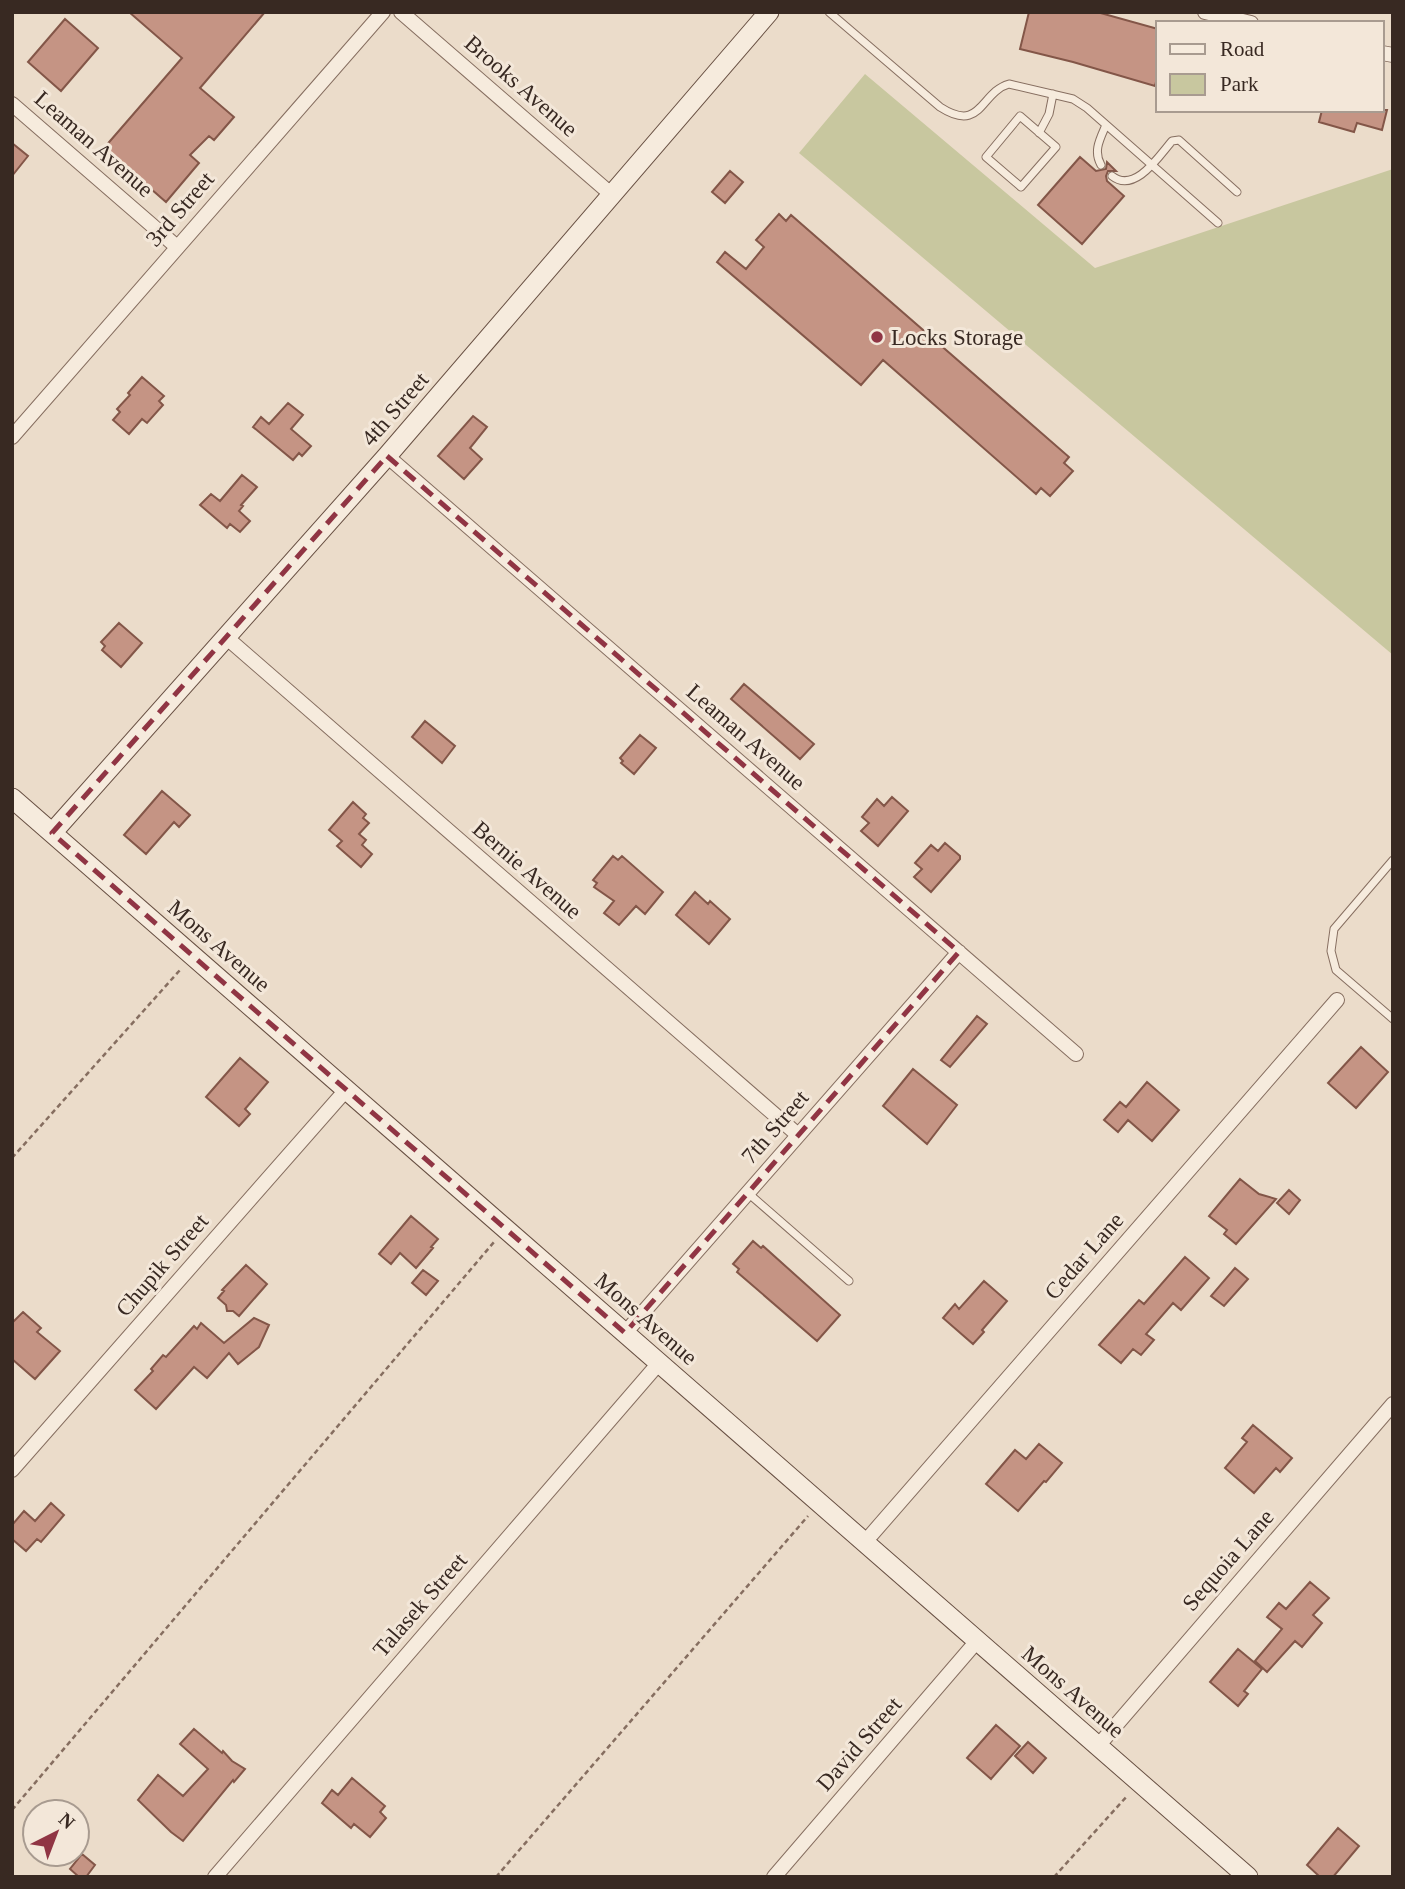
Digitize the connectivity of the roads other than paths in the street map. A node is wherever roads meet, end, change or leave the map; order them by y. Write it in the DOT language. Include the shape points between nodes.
graph roads {
  1 [pos="383,12"];
  2 [pos="402,12"];
  3 [pos="769,12"];
  4 [pos="829,12"];
  5 [pos="1205,12"];
  6 [pos="1243,21"];
  7 [pos="1053,94"];
  8 [pos="12,104"];
  9 [pos="1106,125"];
  10 [pos="1039,133"];
  11 [pos="1101,165"];
  12 [pos="1152,165"];
  13 [pos="1112,176"];
  14 [pos="1237,192"];
  15 [pos="612,195"];
  16 [pos="1217,223"];
  17 [pos="177,247"];
  18 [pos="12,437"];
  19 [pos="387,456"];
  20 [pos="226,638"];
  21 [pos="12,798"];
  22 [pos="52,833"];
  23 [pos="1393,860"];
  24 [pos="959,952"];
  25 [pos="1337,1000"];
  26 [pos="1393,1019"];
  27 [pos="1076,1054"];
  28 [pos="346,1090"];
  29 [pos="798,1135"];
  30 [pos="747,1193"];
  31 [pos="849,1281"];
  32 [pos="625,1333"];
  33 [pos="660,1363"];
  34 [pos="1393,1404"];
  35 [pos="12,1469"];
  36 [pos="865,1542"];
  37 [pos="978,1641"];
  38 [pos="1098,1746"];
  39 [pos="215,1877"];
  40 [pos="774,1877"];
  41 [pos="1248,1877"];
  1 -- 17 [label="street, 3rd Street"];
  2 -- 15 [label="street, Brooks Avenue"];
  3 -- 15 [label="street, 4th Street"];
  4 -- 7 [label="lane" via="950,114 975,114 1001,87 1009,85"];
  5 -- 6 [label="street"];
  7 -- 9 [label="lane" via="1073,99"];
  7 -- 10 [label="lane"];
  8 -- 17 [label="street, Leaman Avenue"];
  9 -- 11 [label="lane" via="1097,145"];
  9 -- 12 [label="lane"];
  10 -- 10 [label="lane" via="1020,116 986,157 1021,187 1056,147"];
  12 -- 13 [label="lane" via="1136,178"];
  12 -- 14 [label="lane" via="1172,141 1179,140"];
  12 -- 16 [label="lane"];
  15 -- 19 [label="street, 4th Street"];
  17 -- 18 [label="street, 3rd Street"];
  19 -- 20 [label="street, 4th Street"];
  19 -- 24 [label="street, Leaman Avenue"];
  20 -- 22 [label="street, 4th Street"];
  20 -- 29 [label="street, Bernie Avenue"];
  21 -- 22 [label="street, Mons Avenue"];
  22 -- 28 [label="street, Mons Avenue"];
  23 -- 26 [label="lane" via="1334,929 1331,951 1336,970"];
  24 -- 27 [label="street, Leaman Avenue"];
  24 -- 29 [label="street, 7th Street"];
  25 -- 36 [label="street, Cedar Lane"];
  28 -- 32 [label="street, Mons Avenue"];
  28 -- 35 [label="street, Chupik Street"];
  29 -- 30 [label="street, 7th Street"];
  30 -- 31 [label="lane"];
  30 -- 32 [label="street, 7th Street"];
  32 -- 33 [label="street, Mons Avenue"];
  33 -- 36 [label="street, Mons Avenue"];
  33 -- 39 [label="street, Talasek Street"];
  34 -- 38 [label="street, Sequoia Lane"];
  36 -- 37 [label="street, Mons Avenue"];
  37 -- 38 [label="street, Mons Avenue"];
  37 -- 40 [label="street, David Street"];
  38 -- 41 [label="street, Mons Avenue"];
}
